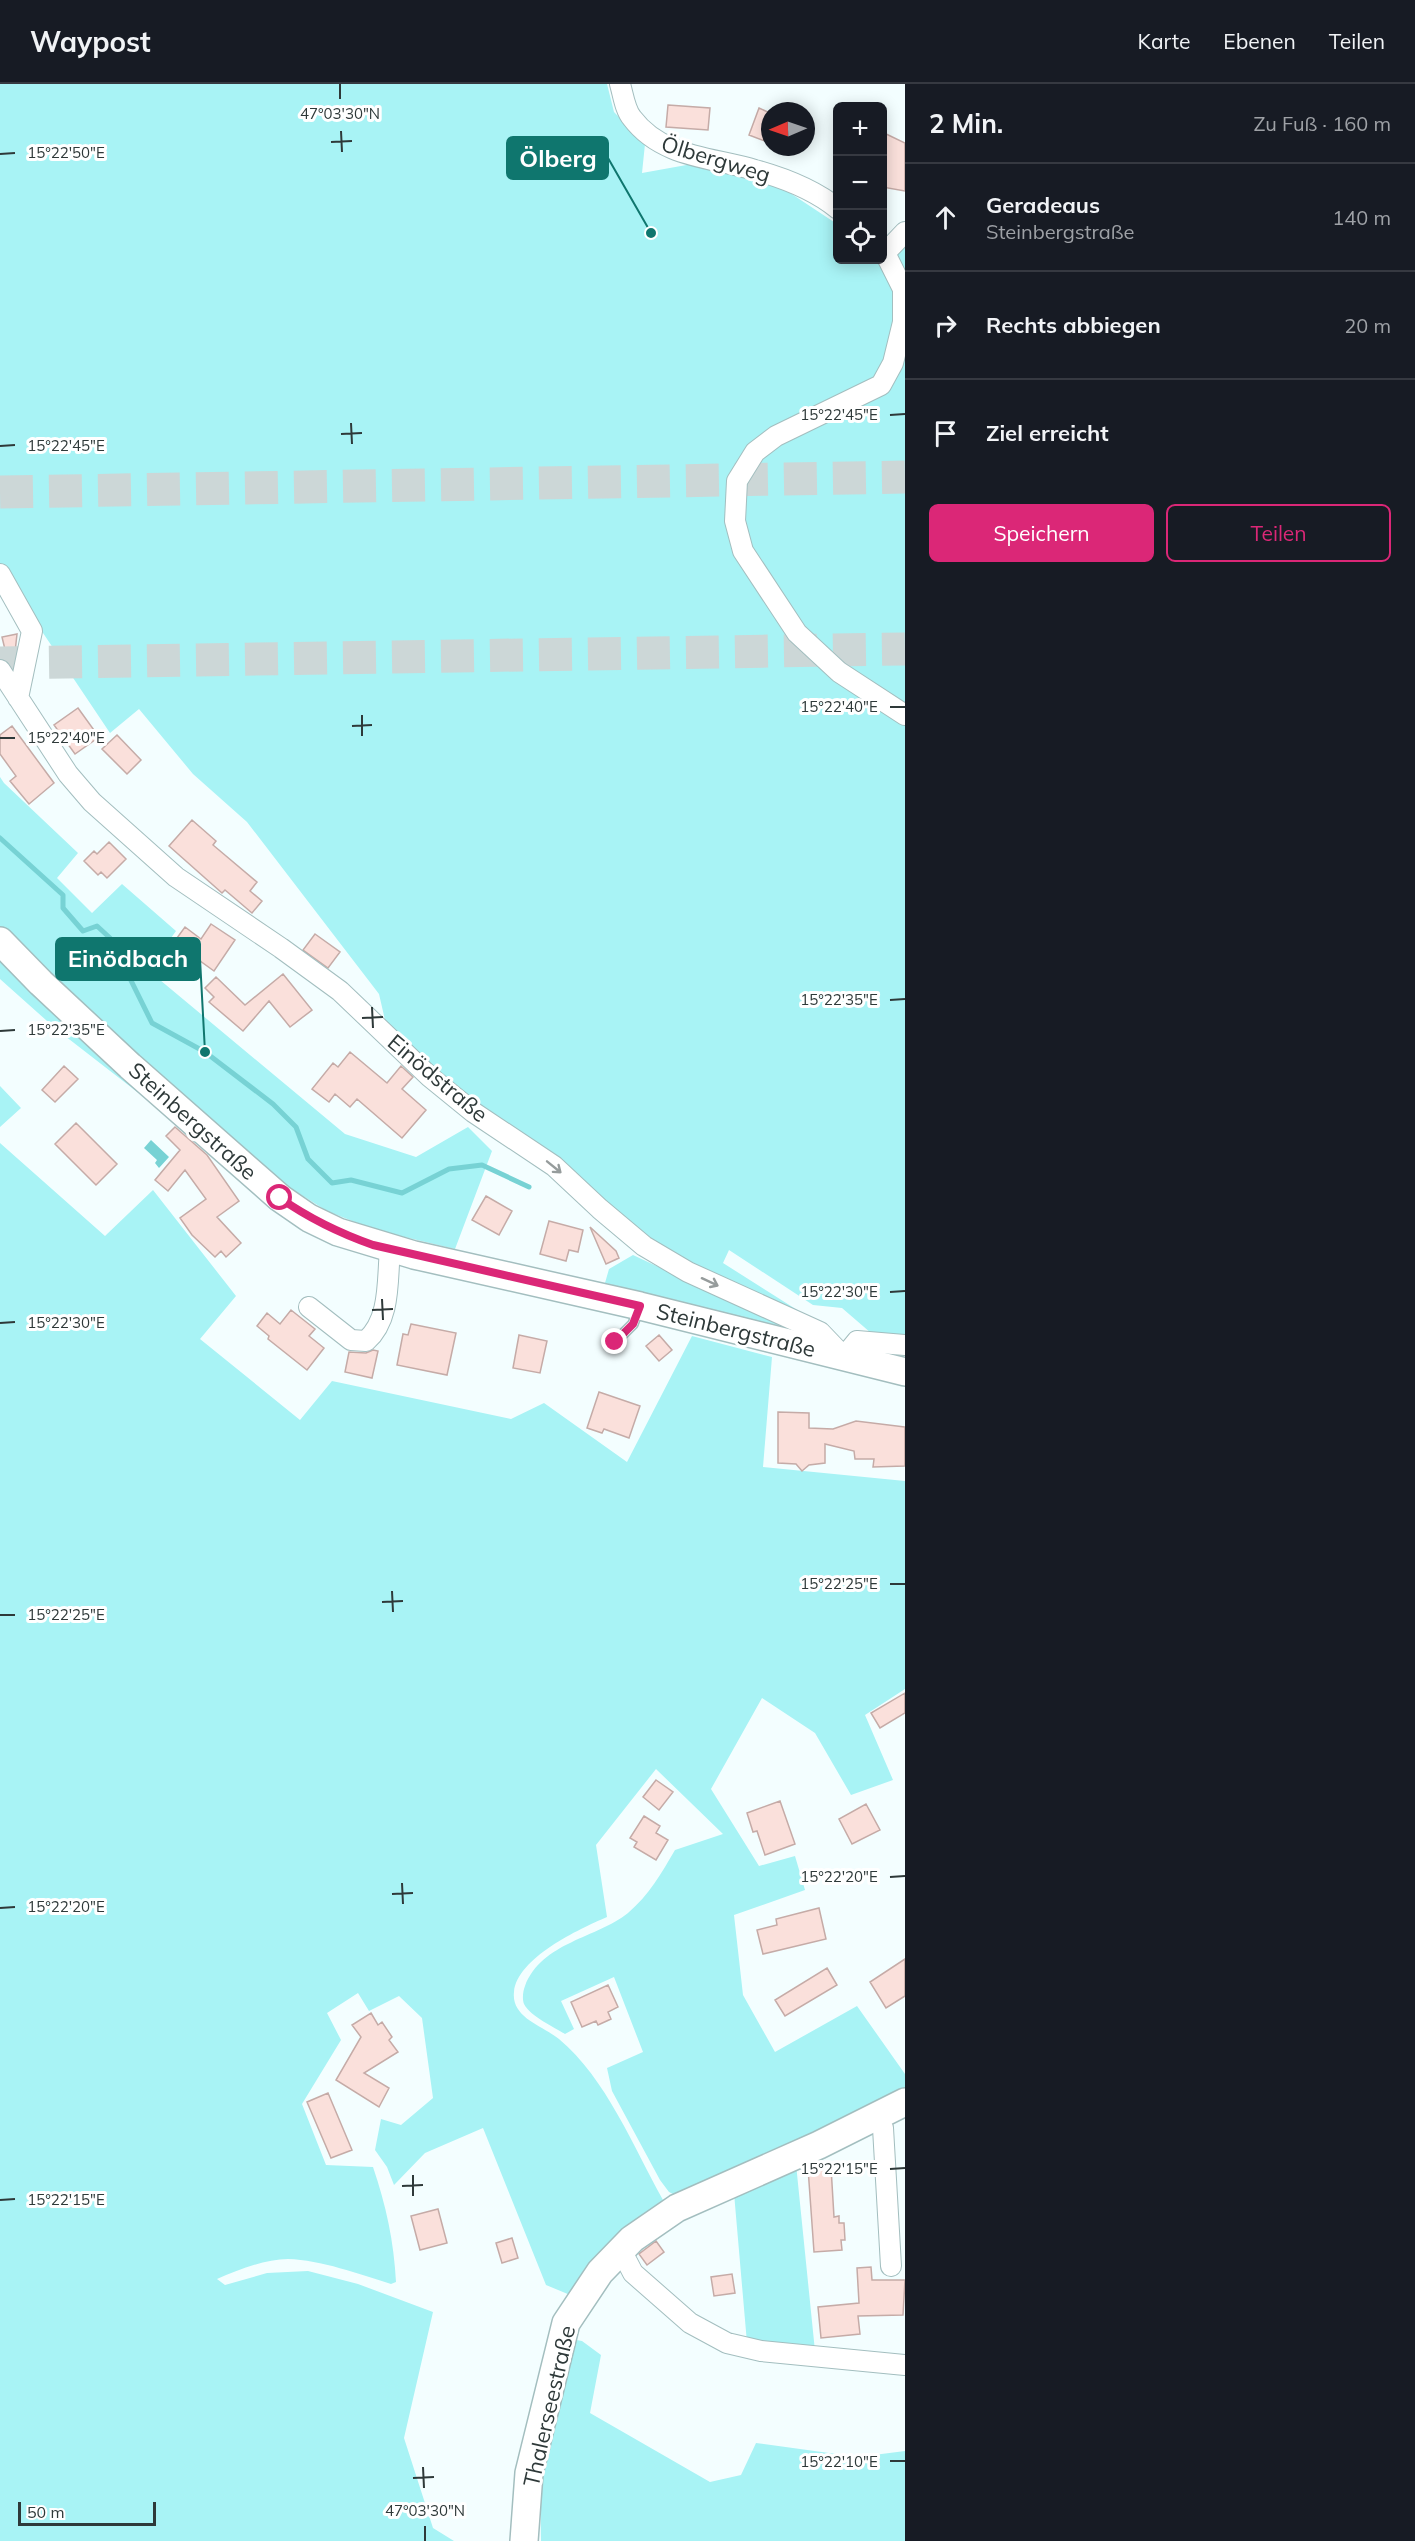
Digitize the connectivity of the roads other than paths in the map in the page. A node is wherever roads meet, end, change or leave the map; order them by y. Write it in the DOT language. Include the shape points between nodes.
graph roads {
  1 [pos="620,84"];
  2 [pos="833,206"];
  3 [pos="905,232"];
  4 [pos="887,249"];
  5 [pos="887,258"];
  6 [pos="0,574"];
  7 [pos="0,670"];
  8 [pos="18,698"];
  9 [pos="905,715"];
  10 [pos="0,940"];
  11 [pos="390,1250"];
  12 [pos="640,1306"];
  13 [pos="309,1307"];
  14 [pos="615,1342"];
  15 [pos="905,1346"];
  16 [pos="844,1357"];
  17 [pos="905,1371"];
  18 [pos="905,2102"];
  19 [pos="876,2117"];
  20 [pos="621,2250"];
  21 [pos="891,2266"];
  22 [pos="905,2365"];
  23 [pos="524,2541"];
  1 -- 2 [label="street, Ölbergweg" via="630,117 656,142 677,152 792,183"];
  3 -- 4 [label="street"];
  5 -- 9 [label="street" via="903,289 903,322 893,363 881,385 776,436 755,452 737,481 735,521 743,551 796,633 840,672"];
  6 -- 8 [label="street" via="32,631"];
  7 -- 8 [label="street, Einödstraße"];
  8 -- 16 [label="street, Einödstraße, one-way" via="68,774 176,877 340,991 430,1077 554,1166 644,1246 688,1272 820,1332"];
  10 -- 11 [label="main road, Steinbergstraße" via="130,1066 280,1198 338,1232"];
  11 -- 12 [label="main road, Steinbergstraße"];
  11 -- 13 [label="street" via="384,1312 366,1341 351,1340"];
  12 -- 14 [label="lane" via="633,1324"];
  12 -- 16 [label="main road, Steinbergstraße"];
  15 -- 16 [label="street" via="857,1341"];
  16 -- 17 [label="main road, Steinbergstraße"];
  18 -- 19 [label="main road, Thalerseestraße"];
  19 -- 20 [label="main road, Thalerseestraße" via="677,2208"];
  19 -- 21 [label="street" via="883,2128"];
  20 -- 22 [label="street" via="633,2273 690,2323 727,2343 761,2351"];
  20 -- 23 [label="main road, Thalerseestraße" via="587,2288 566,2323 529,2472"];
}
